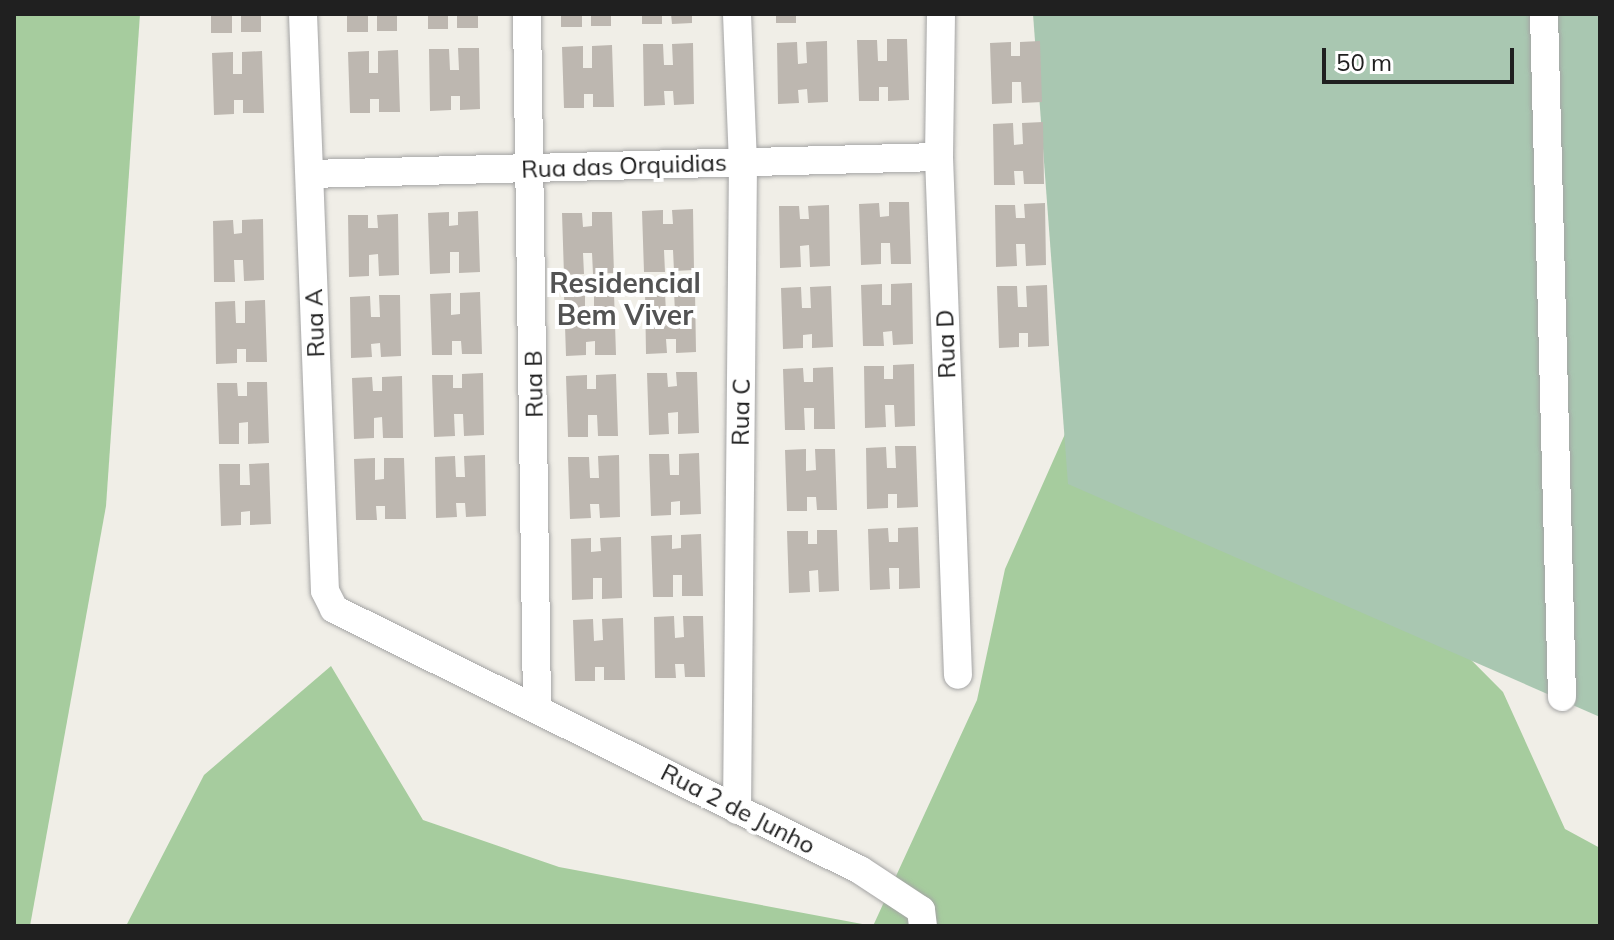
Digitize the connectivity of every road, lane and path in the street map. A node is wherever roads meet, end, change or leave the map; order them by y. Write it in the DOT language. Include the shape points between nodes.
graph roads {
  1 [pos="303,14"];
  2 [pos="527,14"];
  3 [pos="737,14"];
  4 [pos="941,14"];
  5 [pos="1544,14"];
  6 [pos="939,157"];
  7 [pos="743,163"];
  8 [pos="531,168"];
  9 [pos="310,174"];
  10 [pos="352,622"];
  11 [pos="958,675"];
  12 [pos="1562,697"];
  13 [pos="537,706"];
  14 [pos="737,810"];
  15 [pos="923,926"];
  1 -- 9 [label="street, Rua A"];
  2 -- 8 [label="street, Rua B"];
  3 -- 7 [label="street, Rua C"];
  4 -- 6 [label="street, Rua D"];
  5 -- 12 [label="street"];
  6 -- 7 [label="street, Rua das Orquidias"];
  6 -- 11 [label="street, Rua D"];
  7 -- 8 [label="street, Rua das Orquidias"];
  7 -- 14 [label="street, Rua C"];
  8 -- 9 [label="street, Rua das Orquidias"];
  8 -- 13 [label="street, Rua B"];
  9 -- 10 [label="street, Rua A" via="325,591"];
  10 -- 13 [label="street, Rua 2 de Junho"];
  13 -- 14 [label="street, Rua 2 de Junho"];
  14 -- 15 [label="street, Rua 2 de Junho" via="860,870 921,910"];
}
